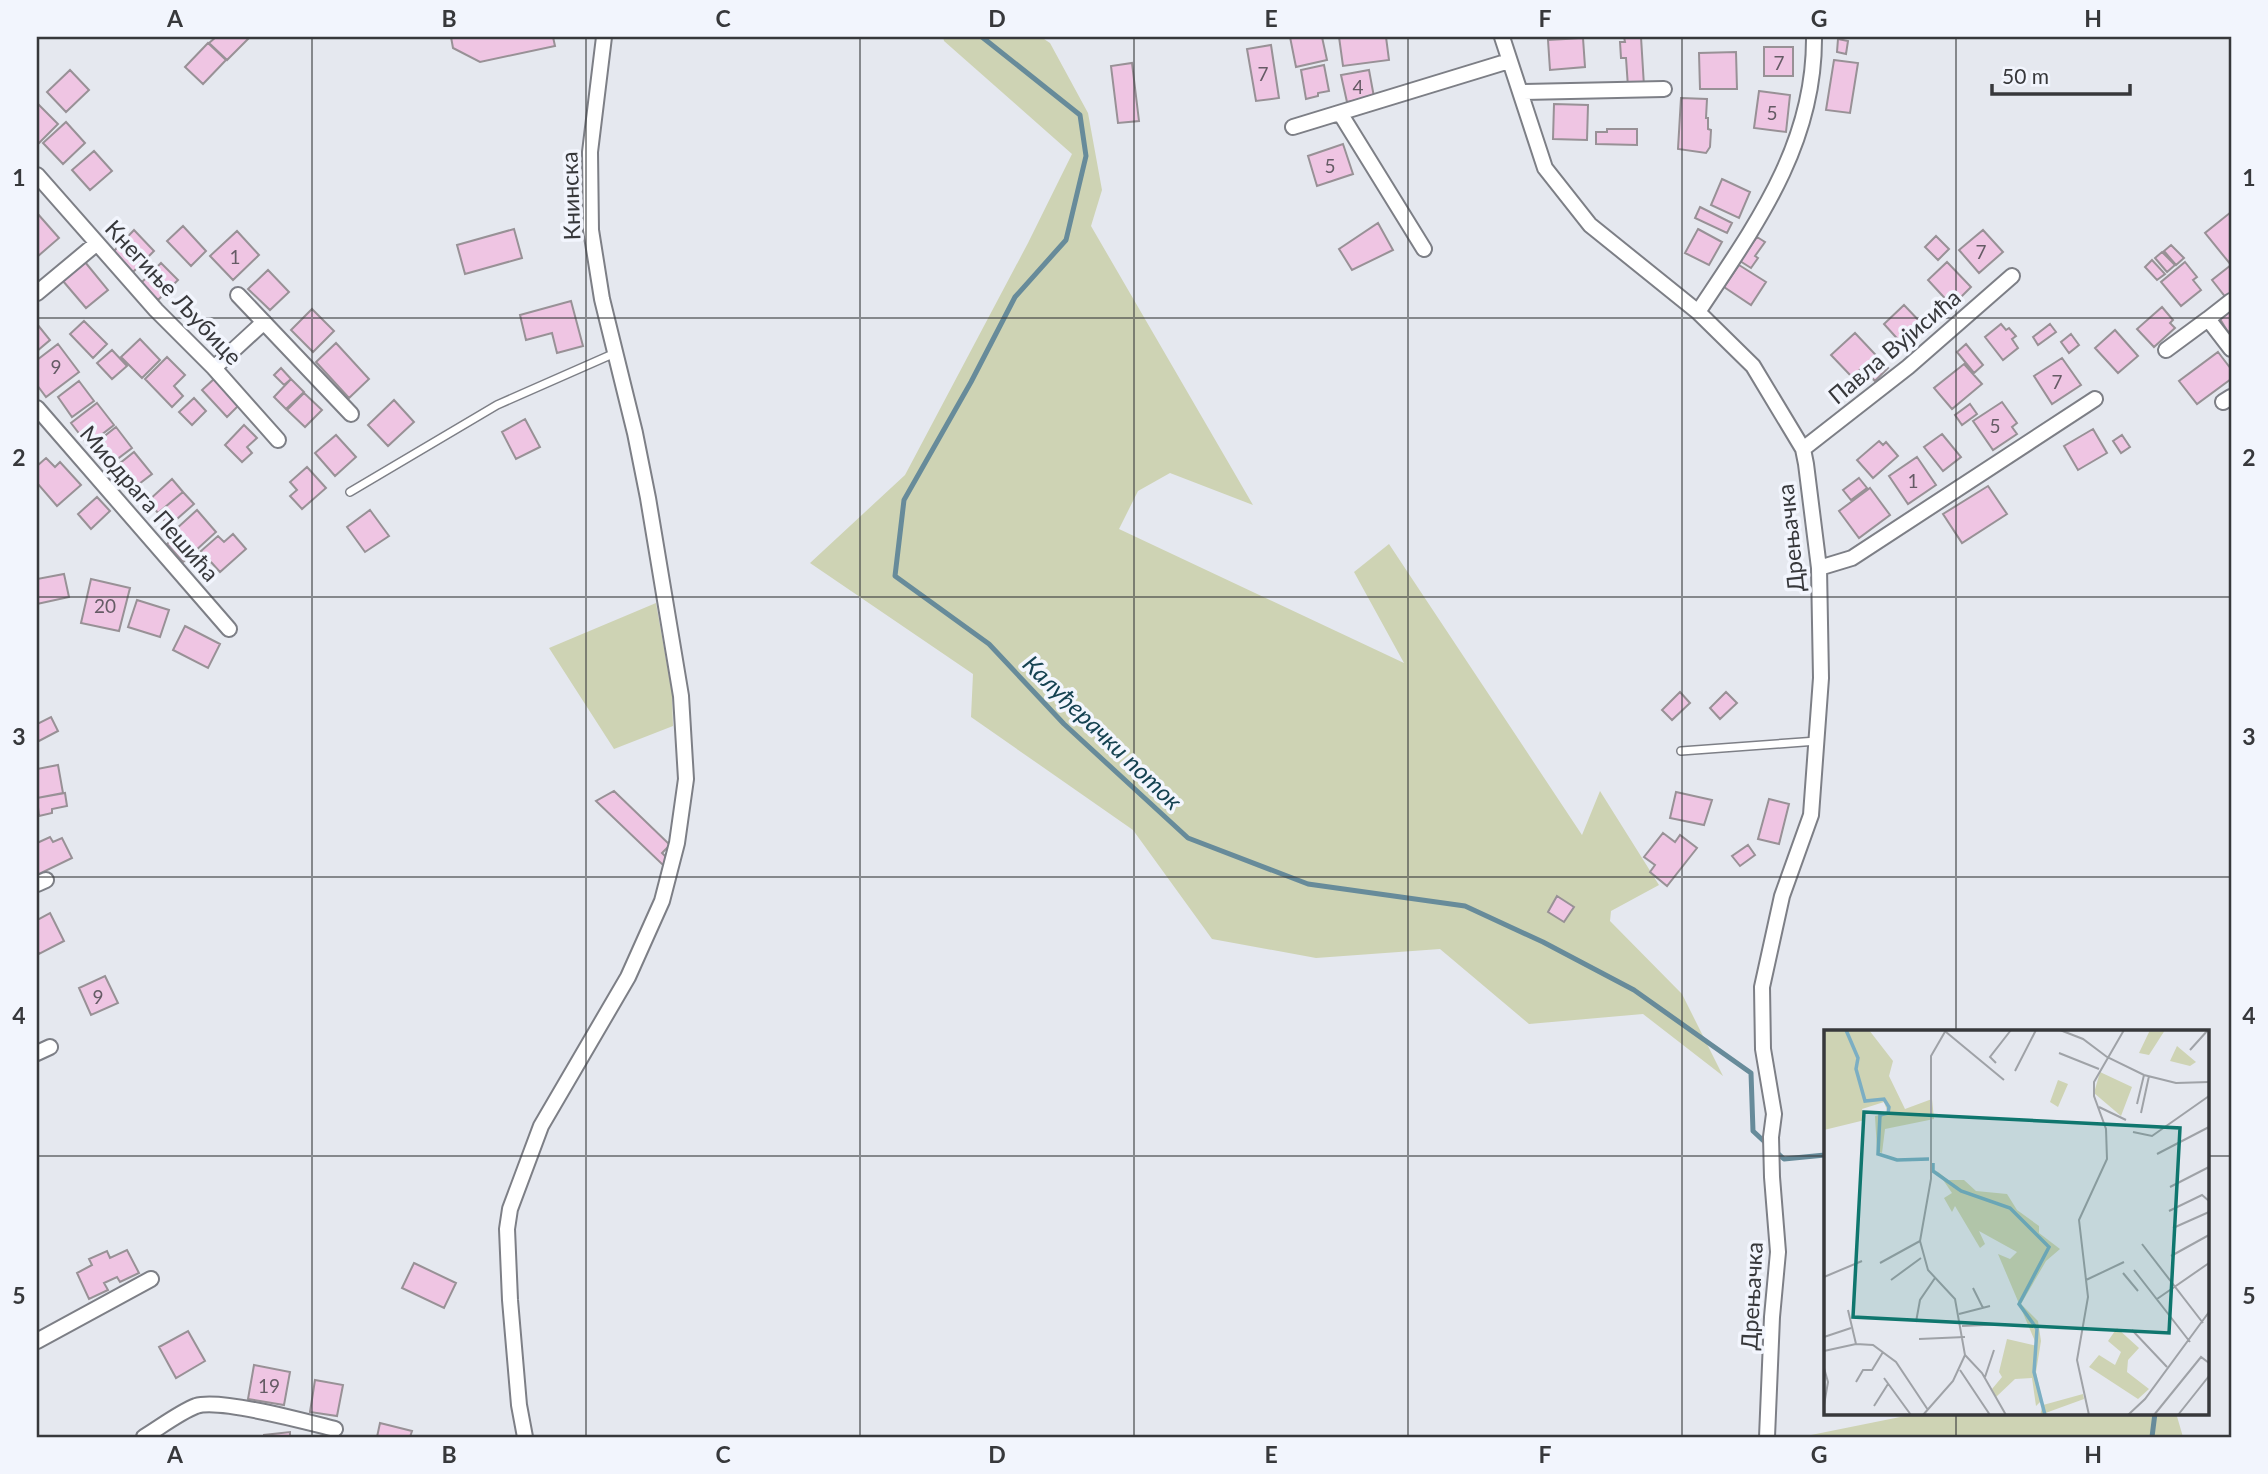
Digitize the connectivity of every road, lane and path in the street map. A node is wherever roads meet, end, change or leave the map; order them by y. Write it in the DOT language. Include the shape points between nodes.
graph roads {
  1 [pos="604,37"];
  2 [pos="1502,37"];
  3 [pos="1814,37"];
  4 [pos="1509,61"];
  5 [pos="1664,89"];
  6 [pos="1522,92"];
  7 [pos="1340,113"];
  8 [pos="1293,127"];
  9 [pos="37,175"];
  10 [pos="97,243"];
  11 [pos="1424,249"];
  12 [pos="2012,276"];
  13 [pos="37,293"];
  14 [pos="238,295"];
  15 [pos="2231,301"];
  16 [pos="1698,312"];
  17 [pos="2208,318"];
  18 [pos="264,322"];
  19 [pos="2231,349"];
  20 [pos="2166,350"];
  21 [pos="615,353"];
  22 [pos="214,368"];
  23 [pos="2095,399"];
  24 [pos="37,408"];
  25 [pos="351,414"];
  26 [pos="278,440"];
  27 [pos="1802,449"];
  28 [pos="350,492"];
  29 [pos="1819,568"];
  30 [pos="229,629"];
  31 [pos="1817,741"];
  32 [pos="1681,751"];
  33 [pos="151,1279"];
  34 [pos="37,1341"];
  35 [pos="335,1429"];
  36 [pos="144,1437"];
  37 [pos="525,1437"];
  38 [pos="1767,1437"];
  1 -- 21 [label="street, Книнска" via="590,152 591,230"];
  2 -- 4 [label="street, Дрењачка"];
  3 -- 16 [label="street" via="1814,75 1790,158 1776,191"];
  4 -- 6 [label="street, Дрењачка"];
  4 -- 7 [label="street"];
  5 -- 6 [label="street"];
  6 -- 16 [label="street, Дрењачка" via="1545,168 1590,225"];
  7 -- 8 [label="street"];
  7 -- 11 [label="street"];
  9 -- 10 [label="street, Кнегиње Љубице"];
  10 -- 13 [label="street"];
  10 -- 22 [label="street, Кнегиње Љубице"];
  12 -- 27 [label="street, Павла Вујисића" via="1908,367"];
  14 -- 18 [label="street"];
  15 -- 17 [label="street"];
  16 -- 27 [label="street, Дрењачка" via="1753,366"];
  17 -- 19 [label="street"];
  17 -- 20 [label="street"];
  18 -- 22 [label="street"];
  18 -- 25 [label="street"];
  21 -- 28 [label="lane" via="497,405"];
  21 -- 37 [label="street, Книнска" via="648,498 681,696 686,779 677,843 662,901 628,977 541,1126 510,1209 510,1300"];
  22 -- 26 [label="street, Кнегиње Љубице"];
  23 -- 29 [label="street" via="1852,558"];
  24 -- 30 [label="street, Миодрага Пешића"];
  27 -- 29 [label="street, Дрењачка"];
  29 -- 31 [label="street, Дрењачка"];
  31 -- 32 [label="lane"];
  31 -- 38 [label="street, Дрењачка" via="1811,815 1782,896 1762,987 1763,1049 1774,1114 1770,1137 1778,1252"];
  33 -- 34 [label="street"];
  35 -- 36 [label="street" via="208,1405 196,1406"];
}
